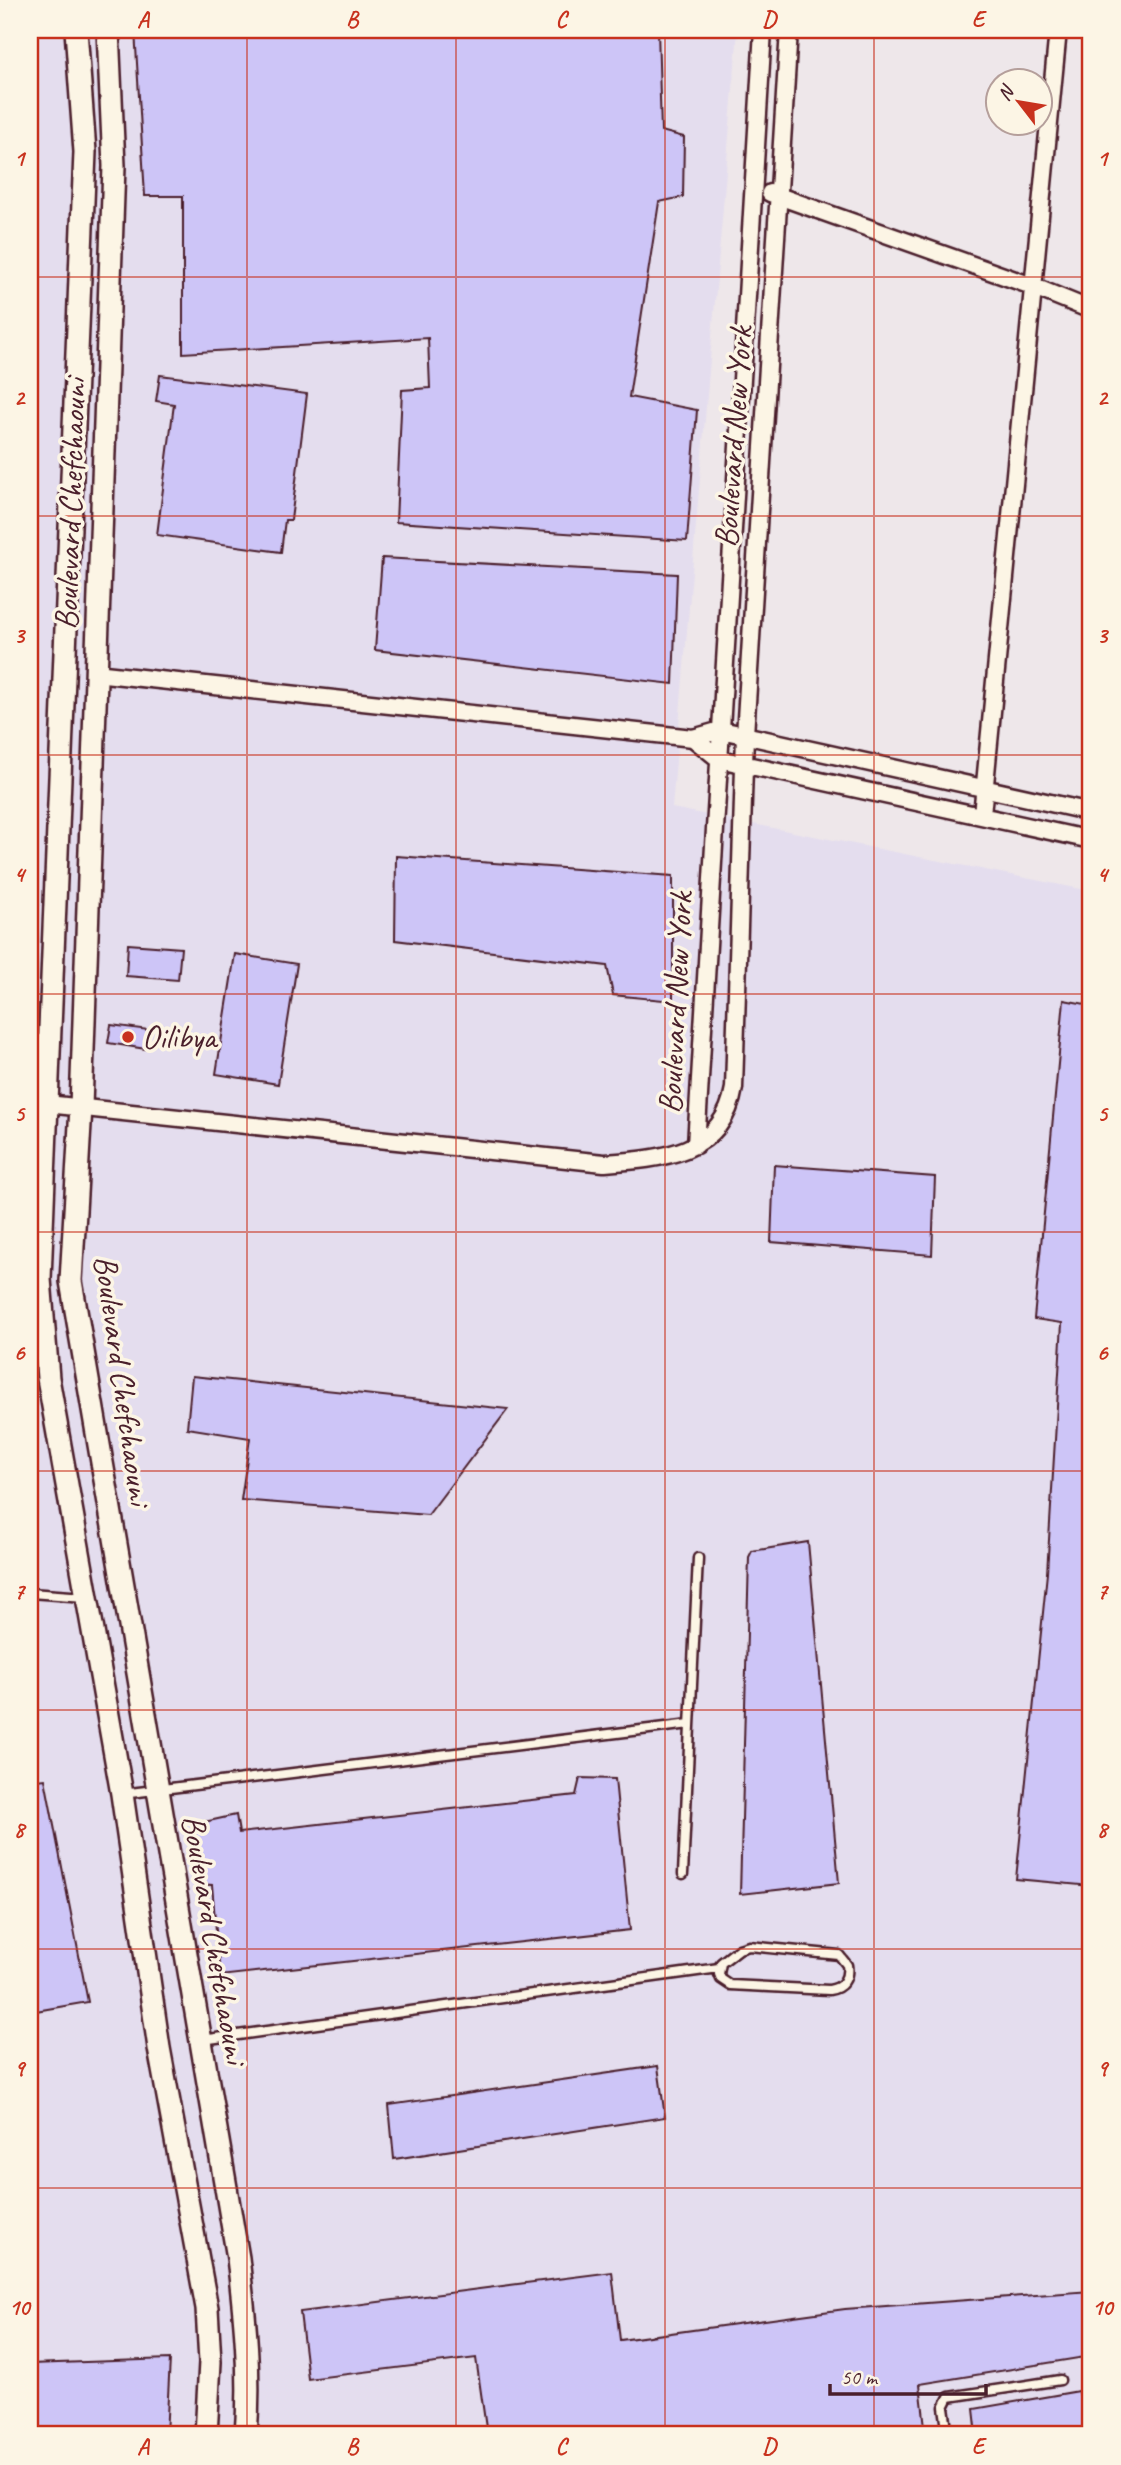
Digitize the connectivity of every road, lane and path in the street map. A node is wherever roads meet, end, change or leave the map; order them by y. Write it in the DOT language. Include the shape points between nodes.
graph roads {
  1 [pos="76,30"];
  2 [pos="108,30"];
  3 [pos="764,30"];
  4 [pos="789,30"];
  5 [pos="1058,30"];
  6 [pos="754,188"];
  7 [pos="778,195"];
  8 [pos="1032,286"];
  9 [pos="1091,310"];
  10 [pos="95,673"];
  11 [pos="721,730"];
  12 [pos="745,735"];
  13 [pos="693,738"];
  14 [pos="719,759"];
  15 [pos="744,764"];
  16 [pos="986,788"];
  17 [pos="1091,812"];
  18 [pos="982,815"];
  19 [pos="1091,840"];
  20 [pos="47,1104"];
  21 [pos="81,1107"];
  22 [pos="696,1145"];
  23 [pos="698,1558"];
  24 [pos="30,1592"];
  25 [pos="88,1597"];
  26 [pos="690,1724"];
  27 [pos="157,1788"];
  28 [pos="122,1794"];
  29 [pos="683,1874"];
  30 [pos="719,1968"];
  31 [pos="200,2041"];
  32 [pos="1059,2380"];
  33 [pos="205,2435"];
  34 [pos="246,2435"];
  35 [pos="948,2435"];
  1 -- 20 [label="street, Boulevard Chefchaouni" via="85,152"];
  2 -- 10 [label="street, Boulevard Chefchaouni" via="114,166"];
  3 -- 6 [label="street, Boulevard New York"];
  4 -- 7 [label="street, Boulevard New York"];
  5 -- 8 [label="street"];
  6 -- 7 [label="street"];
  6 -- 11 [label="street, Boulevard New York"];
  7 -- 8 [label="street"];
  7 -- 12 [label="street, Boulevard New York"];
  8 -- 9 [label="street"];
  8 -- 16 [label="street"];
  10 -- 13 [label="street"];
  10 -- 21 [label="street, Boulevard Chefchaouni"];
  11 -- 12 [label="street"];
  11 -- 13 [label="street"];
  11 -- 14 [label="street, Boulevard New York"];
  12 -- 15 [label="street, Boulevard New York"];
  12 -- 16 [label="street"];
  13 -- 14 [label="street"];
  14 -- 15 [label="street"];
  14 -- 22 [label="street, Boulevard New York"];
  15 -- 18 [label="street"];
  15 -- 22 [label="street, Boulevard New York" via="734,1088 725,1116"];
  16 -- 17 [label="street"];
  16 -- 18 [label="street"];
  18 -- 19 [label="street"];
  20 -- 21 [label="street"];
  20 -- 25 [label="street, Boulevard Chefchaouni" via="40,1279 48,1378"];
  21 -- 22 [label="street" via="604,1163 657,1159"];
  21 -- 27 [label="street, Boulevard Chefchaouni" via="71,1282"];
  23 -- 26 [label="lane"];
  24 -- 25 [label="lane"];
  25 -- 28 [label="street, Boulevard Chefchaouni"];
  26 -- 27 [label="lane"];
  26 -- 29 [label="lane"];
  27 -- 28 [label="lane"];
  27 -- 31 [label="street, Boulevard Chefchaouni"];
  28 -- 33 [label="street, Boulevard Chefchaouni" via="159,2048 207,2308 210,2362"];
  30 -- 30 [label="lane" via="721,1979 730,1985 829,1990 844,1983 848,1972 839,1955 750,1946 729,1955"];
  30 -- 31 [label="lane"];
  31 -- 34 [label="street, Boulevard Chefchaouni" via="245,2317"];
  32 -- 35 [label="lane" via="949,2397 944,2407"];
}
